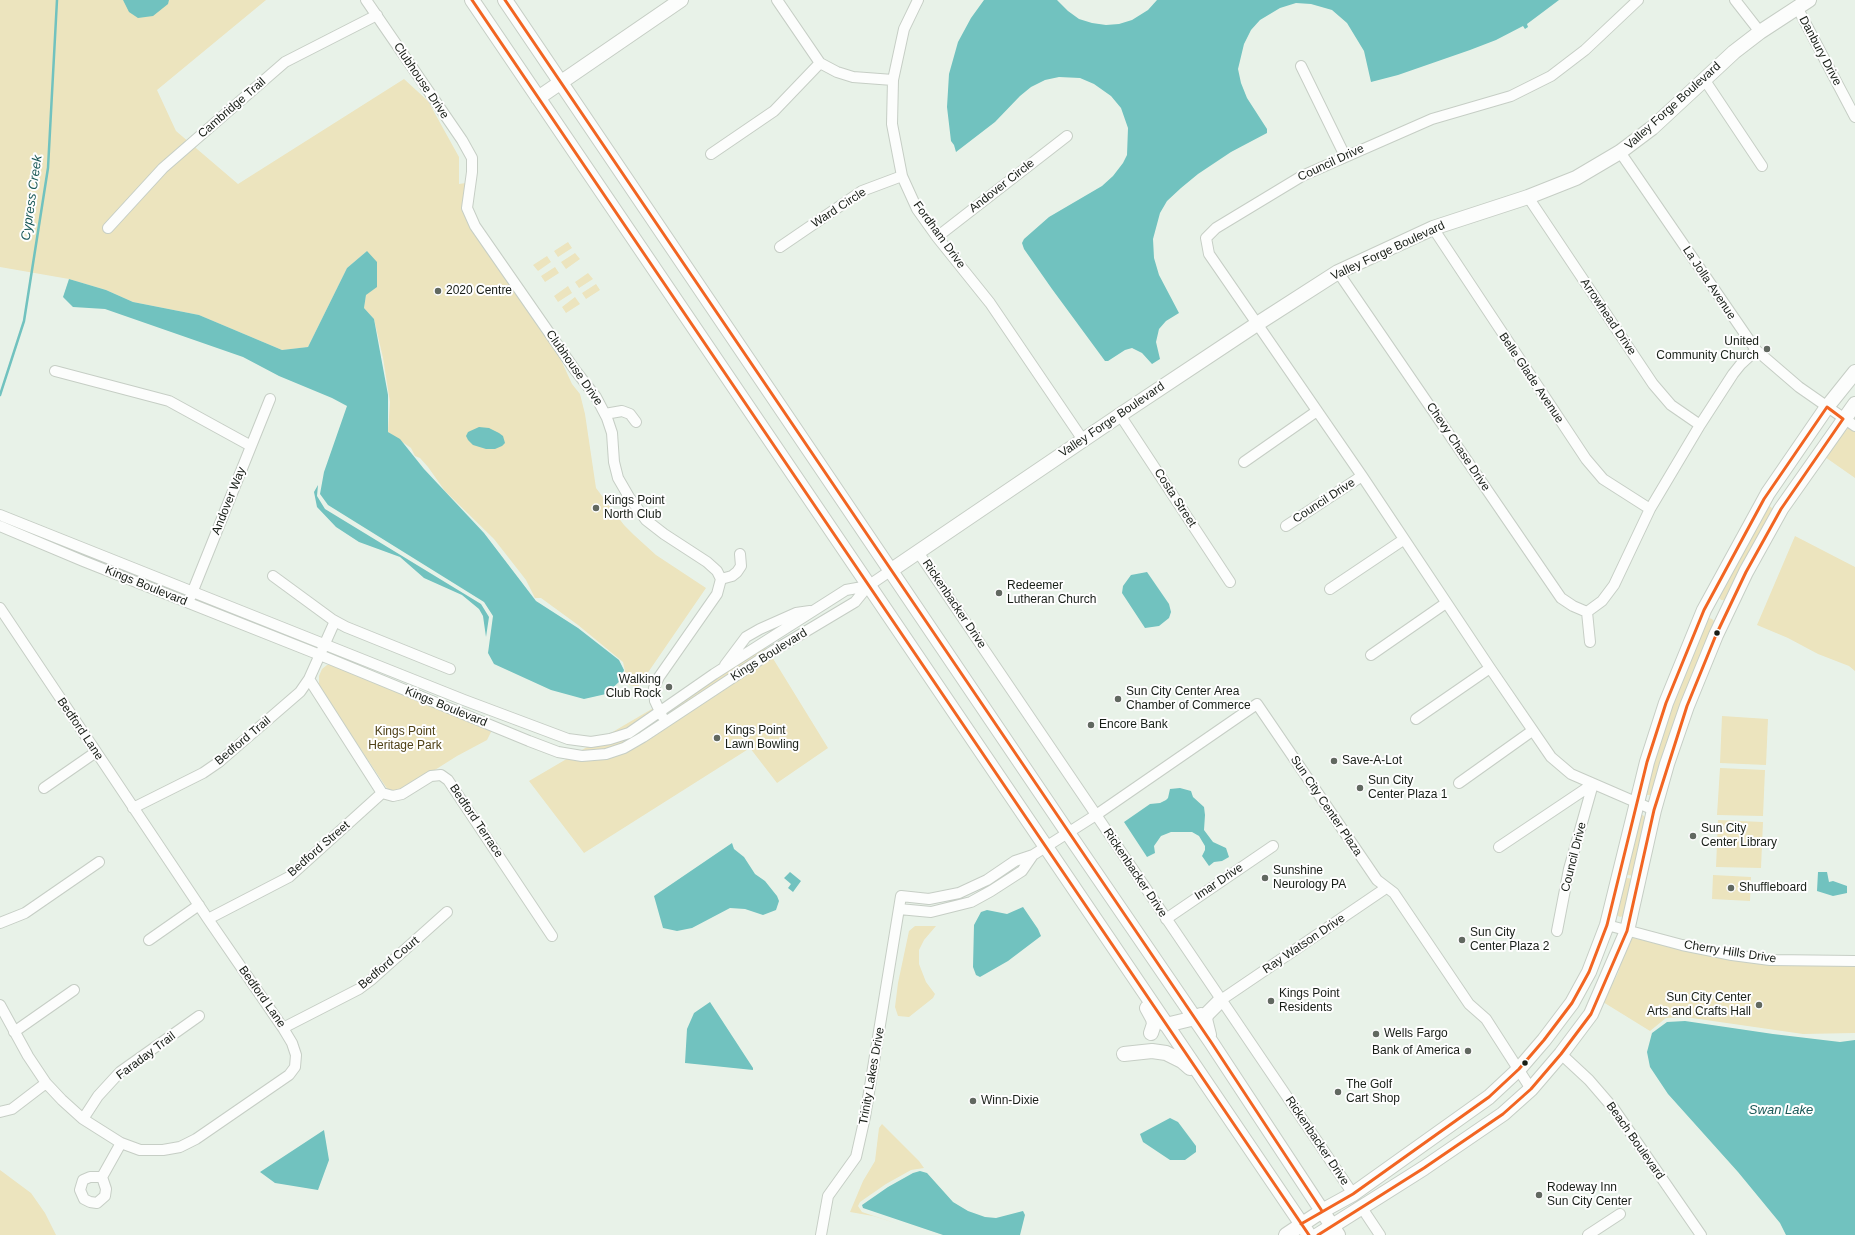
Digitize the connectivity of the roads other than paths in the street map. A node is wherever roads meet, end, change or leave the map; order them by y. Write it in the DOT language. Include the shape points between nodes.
graph roads {
  1 [pos="366,0"];
  2 [pos="472,0"];
  3 [pos="505,0"];
  4 [pos="681,0"];
  5 [pos="777,0"];
  6 [pos="918,0"];
  7 [pos="1638,0"];
  8 [pos="1735,0"];
  9 [pos="1803,3"];
  10 [pos="377,16"];
  11 [pos="1760,32"];
  12 [pos="820,62"];
  13 [pos="1301,66"];
  14 [pos="1704,79"];
  15 [pos="892,80"];
  16 [pos="561,83"];
  17 [pos="538,98"];
  18 [pos="1855,117"];
  19 [pos="1067,136"];
  20 [pos="1620,152"];
  21 [pos="711,154"];
  22 [pos="1345,156"];
  23 [pos="1762,166"];
  24 [pos="902,176"];
  25 [pos="1528,197"];
  26 [pos="108,228"];
  27 [pos="1433,228"];
  28 [pos="937,237"];
  29 [pos="780,247"];
  30 [pos="1338,272"];
  31 [pos="1257,324"];
  32 [pos="1756,350"];
  33 [pos="55,371"];
  34 [pos="1855,372"];
  35 [pos="270,398"];
  36 [pos="1855,404"];
  37 [pos="1827,407"];
  38 [pos="1317,411"];
  39 [pos="605,414"];
  40 [pos="1120,415"];
  41 [pos="636,422"];
  42 [pos="1849,423"];
  43 [pos="1700,425"];
  44 [pos="1083,440"];
  45 [pos="251,446"];
  46 [pos="1244,462"];
  47 [pos="1362,476"];
  48 [pos="1768,493"];
  49 [pos="1785,503"];
  50 [pos="1650,509"];
  51 [pos="0,515"];
  52 [pos="0,526"];
  53 [pos="1286,526"];
  54 [pos="1403,540"];
  55 [pos="918,552"];
  56 [pos="740,554"];
  57 [pos="890,571"];
  58 [pos="274,576"];
  59 [pos="721,579"];
  60 [pos="1230,582"];
  61 [pos="868,586"];
  62 [pos="1330,590"];
  63 [pos="192,592"];
  64 [pos="188,603"];
  65 [pos="1446,603"];
  66 [pos="0,608"];
  67 [pos="1587,612"];
  68 [pos="335,621"];
  69 [pos="1590,642"];
  70 [pos="324,644"];
  71 [pos="320,655"];
  72 [pos="1371,655"];
  73 [pos="1490,668"];
  74 [pos="450,669"];
  75 [pos="309,679"];
  76 [pos="659,712"];
  77 [pos="1416,719"];
  78 [pos="666,722"];
  79 [pos="1532,731"];
  80 [pos="96,752"];
  81 [pos="1459,783"];
  82 [pos="1593,784"];
  83 [pos="44,788"];
  84 [pos="382,793"];
  85 [pos="1635,804"];
  86 [pos="133,808"];
  87 [pos="1654,810"];
  88 [pos="1096,815"];
  89 [pos="1068,833"];
  90 [pos="1273,846"];
  91 [pos="1046,847"];
  92 [pos="1499,847"];
  93 [pos="1033,855"];
  94 [pos="99,862"];
  95 [pos="1386,888"];
  96 [pos="199,905"];
  97 [pos="900,909"];
  98 [pos="447,912"];
  99 [pos="208,919"];
  100 [pos="1166,919"];
  101 [pos="0,922"];
  102 [pos="1606,925"];
  103 [pos="1557,931"];
  104 [pos="1627,931"];
  105 [pos="552,936"];
  106 [pos="1105,937"];
  107 [pos="149,940"];
  108 [pos="1855,961"];
  109 [pos="74,990"];
  110 [pos="1183,1000"];
  111 [pos="1574,1000"];
  112 [pos="0,1005"];
  113 [pos="1215,1005"];
  114 [pos="1592,1012"];
  115 [pos="199,1016"];
  116 [pos="1195,1018"];
  117 [pos="1166,1025"];
  118 [pos="284,1028"];
  119 [pos="14,1032"];
  120 [pos="1151,1033"];
  121 [pos="1212,1042"];
  122 [pos="1124,1054"];
  123 [pos="1561,1054"];
  124 [pos="1519,1069"];
  125 [pos="1204,1082"];
  126 [pos="46,1083"];
  127 [pos="1531,1089"];
  128 [pos="0,1112"];
  129 [pos="83,1119"];
  130 [pos="121,1143"];
  131 [pos="102,1177"];
  132 [pos="1352,1194"];
  133 [pos="1362,1208"];
  134 [pos="1322,1211"];
  135 [pos="1620,1214"];
  136 [pos="1305,1230"];
  137 [pos="1335,1231"];
  138 [pos="821,1235"];
  139 [pos="1286,1235"];
  140 [pos="1318,1235"];
  141 [pos="1380,1235"];
  142 [pos="1588,1235"];
  143 [pos="1701,1235"];
  1 -- 10 [label="street, Clubhouse Drive"];
  2 -- 17 [label="street"];
  3 -- 16 [label="street"];
  4 -- 16 [label="street"];
  5 -- 12 [label="street"];
  6 -- 15 [label="street, Fordham Drive" via="904,28"];
  7 -- 22 [label="street, Council Drive" via="1585,50 1551,76 1511,96 1432,119"];
  8 -- 11 [label="street"];
  9 -- 11 [label="street, Valley Forge Boulevard"];
  9 -- 18 [label="street, Danbury Drive"];
  10 -- 26 [label="street, Cambridge Trail" via="285,62 163,168"];
  10 -- 39 [label="street, Clubhouse Drive" via="472,158 467,208 475,226 596,397"];
  11 -- 14 [label="street, Valley Forge Boulevard"];
  12 -- 15 [label="street" via="853,77"];
  12 -- 21 [label="street" via="774,111"];
  13 -- 22 [label="street"];
  14 -- 20 [label="street, Valley Forge Boulevard" via="1652,128"];
  14 -- 23 [label="street"];
  15 -- 24 [label="street, Fordham Drive" via="892,124"];
  16 -- 17 [label="street"];
  16 -- 57 [label="street"];
  17 -- 61 [label="street"];
  19 -- 28 [label="street, Andover Circle"];
  20 -- 25 [label="street, Valley Forge Boulevard" via="1576,178"];
  20 -- 32 [label="street, La Jolla Avenue"];
  22 -- 31 [label="street, Council Drive" via="1302,176 1216,228 1206,238 1209,254"];
  24 -- 28 [label="street, Fordham Drive" via="917,209"];
  24 -- 29 [label="street, Ward Circle" via="862,191"];
  25 -- 27 [label="street, Valley Forge Boulevard"];
  25 -- 43 [label="street, Arrowhead Drive" via="1653,384 1671,405"];
  27 -- 30 [label="street, Valley Forge Boulevard"];
  27 -- 50 [label="street, Belle Glade Avenue" via="1586,459 1603,479"];
  28 -- 44 [label="street, Fordham Drive" via="990,303"];
  30 -- 31 [label="street, Valley Forge Boulevard"];
  30 -- 67 [label="street, Chevy Chase Drive" via="1561,598"];
  31 -- 38 [label="street, Council Drive"];
  31 -- 40 [label="street, Valley Forge Boulevard"];
  32 -- 37 [label="street, La Jolla Avenue"];
  32 -- 43 [label="street" via="1741,364"];
  33 -- 45 [label="street" via="169,401"];
  34 -- 37 [label="street"];
  35 -- 45 [label="street, Andover Way"];
  36 -- 42 [label="street"];
  37 -- 42 [label="street, La Jolla Avenue"];
  37 -- 48 [label="street"];
  38 -- 46 [label="street"];
  38 -- 47 [label="street, Council Drive"];
  39 -- 41 [label="street" via="622,411 630,414"];
  39 -- 59 [label="street, Clubhouse Drive" via="612,434 618,478 629,497 646,520 706,562 717,571"];
  40 -- 44 [label="street, Valley Forge Boulevard"];
  40 -- 60 [label="street, Costa Street"];
  42 -- 49 [label="street"];
  43 -- 50 [label="street"];
  44 -- 55 [label="street, Valley Forge Boulevard"];
  45 -- 63 [label="street, Andover Way"];
  47 -- 53 [label="street, Council Drive"];
  47 -- 54 [label="street, Council Drive"];
  48 -- 49 [label="street"];
  48 -- 85 [label="street" via="1704,610 1666,703"];
  49 -- 87 [label="street" via="1746,572 1716,635 1677,733"];
  50 -- 67 [label="street" via="1614,585 1602,601"];
  51 -- 63 [label="street, Kings Boulevard"];
  52 -- 64 [label="street, Kings Boulevard"];
  54 -- 62 [label="street"];
  54 -- 65 [label="street, Council Drive"];
  55 -- 57 [label="street, Valley Forge Boulevard"];
  55 -- 88 [label="street, Rickenbacker Drive"];
  56 -- 59 [label="street" via="737,572"];
  57 -- 61 [label="street, Kings Boulevard"];
  57 -- 89 [label="street"];
  58 -- 68 [label="street"];
  59 -- 76 [label="street" via="717,594 659,677 654,688"];
  61 -- 76 [label="street, Kings Boulevard" via="846,590"];
  61 -- 78 [label="street, Kings Boulevard" via="855,602 773,651"];
  61 -- 91 [label="street"];
  63 -- 64 [label="street, Andover Way"];
  63 -- 70 [label="street, Kings Boulevard"];
  64 -- 71 [label="street, Kings Boulevard"];
  65 -- 72 [label="street"];
  65 -- 73 [label="street, Council Drive"];
  66 -- 80 [label="street, Bedford Lane"];
  67 -- 69 [label="street"];
  68 -- 70 [label="street, Bedford Trail"];
  68 -- 74 [label="street"];
  70 -- 71 [label="street, Bedford Trail"];
  70 -- 76 [label="street, Kings Boulevard" via="568,739 591,742 610,739 629,733"];
  71 -- 75 [label="street, Bedford Trail"];
  71 -- 78 [label="street, Kings Boulevard" via="558,752 582,756 606,754 624,748"];
  73 -- 77 [label="street"];
  73 -- 79 [label="street, Council Drive"];
  75 -- 84 [label="street"];
  75 -- 86 [label="street, Bedford Trail" via="300,692 219,762 203,773"];
  76 -- 78 [label="street"];
  79 -- 81 [label="street"];
  79 -- 82 [label="street, Council Drive" via="1551,757 1571,774"];
  80 -- 83 [label="street"];
  80 -- 86 [label="street, Bedford Lane"];
  82 -- 85 [label="street, Council Drive"];
  82 -- 92 [label="street"];
  82 -- 103 [label="street, Council Drive" via="1569,868"];
  84 -- 99 [label="street, Bedford Street" via="289,877"];
  84 -- 105 [label="street, Bedford Terrace" via="393,796 402,794 431,776 441,776 448,780"];
  85 -- 87 [label="street, Council Drive"];
  85 -- 102 [label="street"];
  86 -- 96 [label="street, Bedford Lane"];
  87 -- 104 [label="street"];
  88 -- 89 [label="street, Sun City Center Plaza"];
  88 -- 95 [label="street, Sun City Center Plaza" via="1257,704 1376,880"];
  88 -- 100 [label="street, Rickenbacker Drive"];
  89 -- 91 [label="street, Trinity Lakes Drive"];
  89 -- 110 [label="street"];
  90 -- 100 [label="street, Imar Drive"];
  91 -- 93 [label="street, Trinity Lakes Drive"];
  91 -- 106 [label="street"];
  93 -- 97 [label="street, Trinity Lakes Drive" via="1022,871 971,902 931,912"];
  93 -- 97 [label="street, Trinity Lakes Drive" via="1015,861 987,880 959,893 929,899 901,896"];
  94 -- 101 [label="street" via="25,913"];
  95 -- 113 [label="street, Ray Watson Drive"];
  95 -- 124 [label="street, Sun City Center Plaza" via="1394,893 1469,1004 1486,1019"];
  96 -- 99 [label="street, Bedford Lane"];
  96 -- 107 [label="street"];
  97 -- 138 [label="street, Trinity Lakes Drive" via="856,1157 828,1196"];
  98 -- 118 [label="street, Bedford Court" via="359,989"];
  99 -- 118 [label="street, Bedford Lane"];
  100 -- 113 [label="street, Rickenbacker Drive"];
  102 -- 104 [label="street, Cherry Hills Drive"];
  102 -- 111 [label="street" via="1590,972"];
  104 -- 108 [label="street, Cherry Hills Drive" via="1718,952 1770,960"];
  104 -- 114 [label="street"];
  106 -- 117 [label="street"];
  106 -- 120 [label="street" via="1116,960 1150,1013 1154,1024"];
  109 -- 119 [label="street"];
  110 -- 113 [label="street" via="1201,1006"];
  110 -- 116 [label="street"];
  111 -- 114 [label="street"];
  111 -- 124 [label="street"];
  112 -- 119 [label="street, Bedford Lane"];
  113 -- 116 [label="street"];
  113 -- 121 [label="street" via="1205,1020"];
  113 -- 132 [label="street, Rickenbacker Drive"];
  114 -- 123 [label="street"];
  115 -- 129 [label="street, Faraday Trail" via="120,1072 98,1096"];
  116 -- 117 [label="street"];
  116 -- 121 [label="street"];
  117 -- 125 [label="street"];
  118 -- 130 [label="street, Bedford Lane" via="296,1055 295,1067 289,1075 196,1139 180,1147 140,1150"];
  119 -- 126 [label="street, Bedford Lane"];
  121 -- 134 [label="street"];
  122 -- 125 [label="street" via="1152,1051 1166,1053 1182,1061"];
  123 -- 127 [label="street"];
  123 -- 143 [label="street, Beach Boulevard" via="1589,1080 1614,1109"];
  124 -- 127 [label="street, Sun City Center Plaza"];
  124 -- 132 [label="street" via="1489,1097"];
  125 -- 136 [label="street"];
  126 -- 128 [label="street" via="12,1109"];
  126 -- 129 [label="street, Bedford Lane"];
  127 -- 133 [label="street" via="1503,1114"];
  129 -- 130 [label="street, Bedford Lane"];
  130 -- 131 [label="street"];
  132 -- 134 [label="street"];
  133 -- 137 [label="street"];
  133 -- 141 [label="street"];
  134 -- 136 [label="street"];
  134 -- 137 [label="street"];
  135 -- 142 [label="street"];
  136 -- 139 [label="street"];
  137 -- 140 [label="street"];
}
